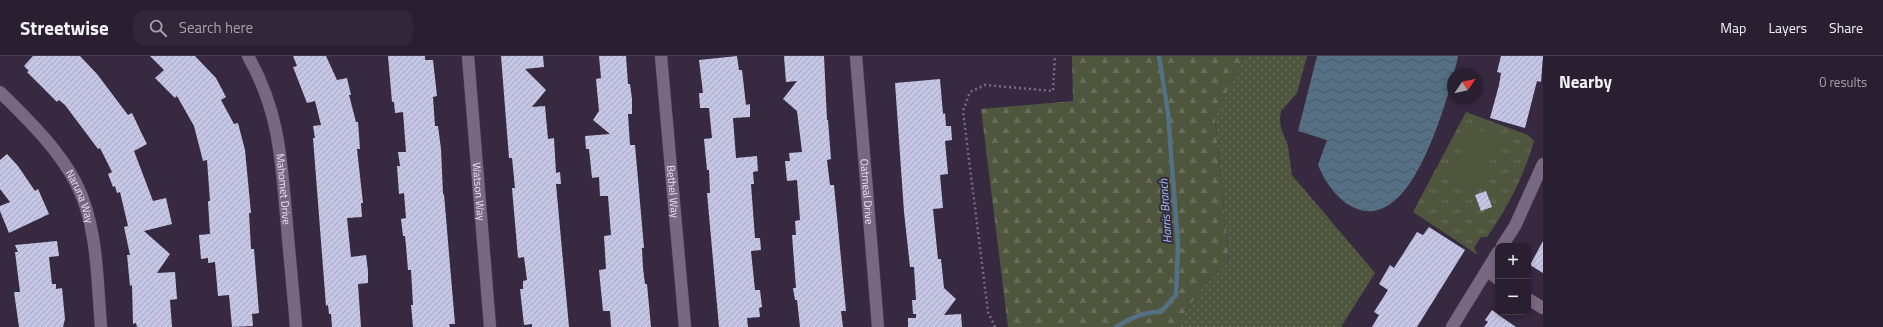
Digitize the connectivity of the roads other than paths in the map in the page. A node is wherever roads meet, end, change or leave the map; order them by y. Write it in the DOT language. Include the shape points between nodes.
graph roads {
  1 [pos="248,56"];
  2 [pos="468,56"];
  3 [pos="661,56"];
  4 [pos="856,56"];
  5 [pos="0,92"];
  6 [pos="1543,164"];
  7 [pos="1504,243"];
  8 [pos="1495,257"];
  9 [pos="1487,270"];
  10 [pos="1495,277"];
  11 [pos="1531,302"];
  12 [pos="1543,308"];
  13 [pos="101,327"];
  14 [pos="296,327"];
  15 [pos="490,327"];
  16 [pos="684,327"];
  17 [pos="878,327"];
  18 [pos="1452,327"];
  1 -- 14 [label="street, Mahomet Drive" via="261,78 277,132 282,161"];
  2 -- 15 [label="street, Watson Way"];
  3 -- 16 [label="street, Bethel Way"];
  4 -- 17 [label="street, Oatmeal Drive"];
  5 -- 13 [label="street, Naruna Way" via="44,136 77,184 93,243"];
  6 -- 7 [label="street" via="1515,226"];
  8 -- 9 [label="street"];
  9 -- 10 [label="street"];
  9 -- 18 [label="street"];
  11 -- 12 [label="street"];
}
